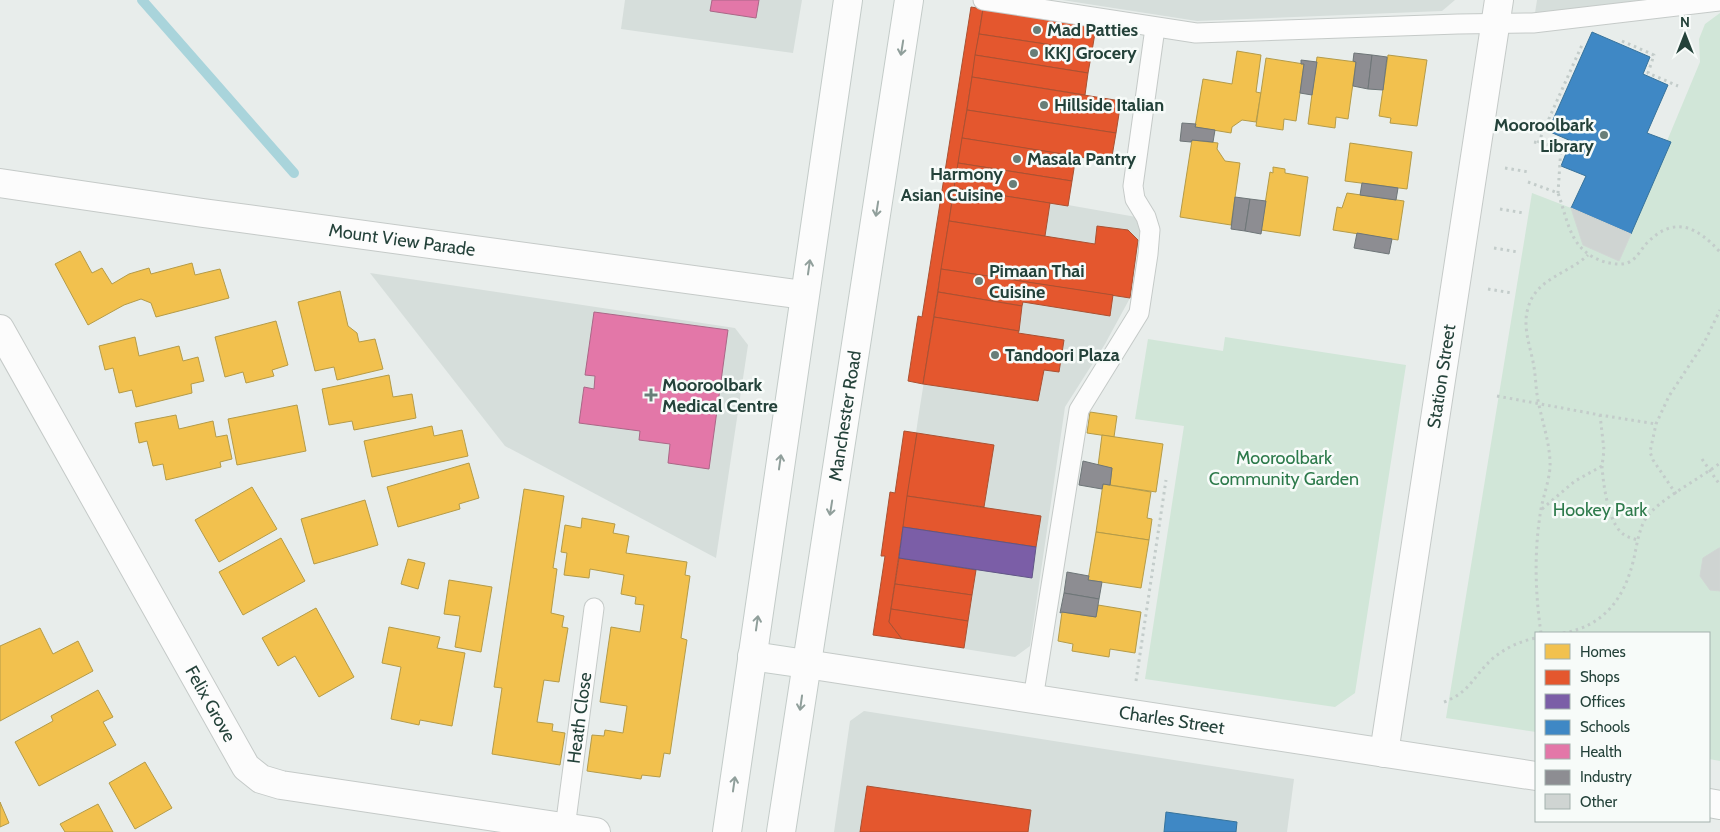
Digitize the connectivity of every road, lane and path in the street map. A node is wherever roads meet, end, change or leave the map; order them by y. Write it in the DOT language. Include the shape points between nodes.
graph roads {
  1 [pos="848,0"];
  2 [pos="909,0"];
  3 [pos="983,0"];
  4 [pos="1720,1"];
  5 [pos="1497,12"];
  6 [pos="1155,28"];
  7 [pos="1586,36"];
  8 [pos="1617,39"];
  9 [pos="1678,86"];
  10 [pos="1497,167"];
  11 [pos="1529,172"];
  12 [pos="1528,182"];
  13 [pos="0,183"];
  14 [pos="1558,193"];
  15 [pos="1492,207"];
  16 [pos="1524,212"];
  17 [pos="1485,247"];
  18 [pos="1518,252"];
  19 [pos="1720,252"];
  20 [pos="1588,255"];
  21 [pos="1480,288"];
  22 [pos="1512,293"];
  23 [pos="804,295"];
  24 [pos="1720,310"];
  25 [pos="0,329"];
  26 [pos="1497,396"];
  27 [pos="1538,403"];
  28 [pos="1600,415"];
  29 [pos="1656,424"];
  30 [pos="1702,459"];
  31 [pos="1720,463"];
  32 [pos="1602,466"];
  33 [pos="1710,471"];
  34 [pos="1166,480"];
  35 [pos="1720,485"];
  36 [pos="1676,494"];
  37 [pos="1541,509"];
  38 [pos="1638,540"];
  39 [pos="594,608"];
  40 [pos="1541,632"];
  41 [pos="1570,632"];
  42 [pos="1535,638"];
  43 [pos="752,656"];
  44 [pos="806,664"];
  45 [pos="1136,681"];
  46 [pos="1033,699"];
  47 [pos="1444,702"];
  48 [pos="1384,753"];
  49 [pos="1535,776"];
  50 [pos="565,828"];
  51 [pos="596,832"];
  52 [pos="727,832"];
  53 [pos="780,832"];
  23 -- 1 [label="street, one-way"];
  2 -- 44 [label="street, Manchester Road, one-way"];
  3 -- 6 [label="lane"];
  4 -- 5 [label="lane" via="1533,23"];
  5 -- 6 [label="lane" via="1458,24 1196,34"];
  5 -- 48 [label="street, Station Street"];
  6 -- 46 [label="lane" via="1133,186 1150,230 1139,313 1079,410"];
  7 -- 14 [label="path" via="1536,143 1561,147"];
  8 -- 9 [label="path" via="1654,55 1648,73"];
  10 -- 11 [label="path"];
  12 -- 14 [label="path"];
  13 -- 23 [label="street, Mount View Parade"];
  14 -- 20 [label="path" via="1574,239"];
  15 -- 16 [label="path"];
  17 -- 18 [label="path"];
  19 -- 20 [label="path" via="1694,230 1677,225 1661,231 1635,258 1623,264 1609,263"];
  20 -- 27 [label="path" via="1552,277 1536,291 1528,307 1525,322"];
  21 -- 22 [label="path"];
  43 -- 23 [label="street, one-way"];
  24 -- 29 [label="path" via="1704,344 1669,396"];
  25 -- 50 [label="street, Felix Grove" via="246,767 261,779 281,785"];
  26 -- 27 [label="path"];
  27 -- 28 [label="path"];
  27 -- 37 [label="path" via="1551,463"];
  28 -- 29 [label="path"];
  28 -- 32 [label="path" via="1604,450"];
  29 -- 36 [label="path" via="1650,452"];
  30 -- 33 [label="path"];
  31 -- 33 [label="path"];
  32 -- 37 [label="path" via="1575,481"];
  32 -- 38 [label="path" via="1604,488 1614,521 1619,531"];
  33 -- 35 [label="path"];
  33 -- 36 [label="path"];
  34 -- 45 [label="path"];
  36 -- 38 [label="path" via="1647,516"];
  37 -- 40 [label="path" via="1536,585"];
  38 -- 41 [label="path" via="1630,575 1613,606 1598,620"];
  39 -- 50 [label="lane, Heath Close"];
  42 -- 47 [label="path" via="1524,640 1491,660 1456,698"];
  43 -- 44 [label="street, Charles Street"];
  52 -- 43 [label="street, one-way"];
  44 -- 46 [label="street, Charles Street"];
  44 -- 53 [label="street, Manchester Road, one-way"];
  46 -- 48 [label="street, Charles Street"];
  48 -- 49 [label="street, Charles Street"];
  50 -- 51 [label="street, Felix Grove"];
}
